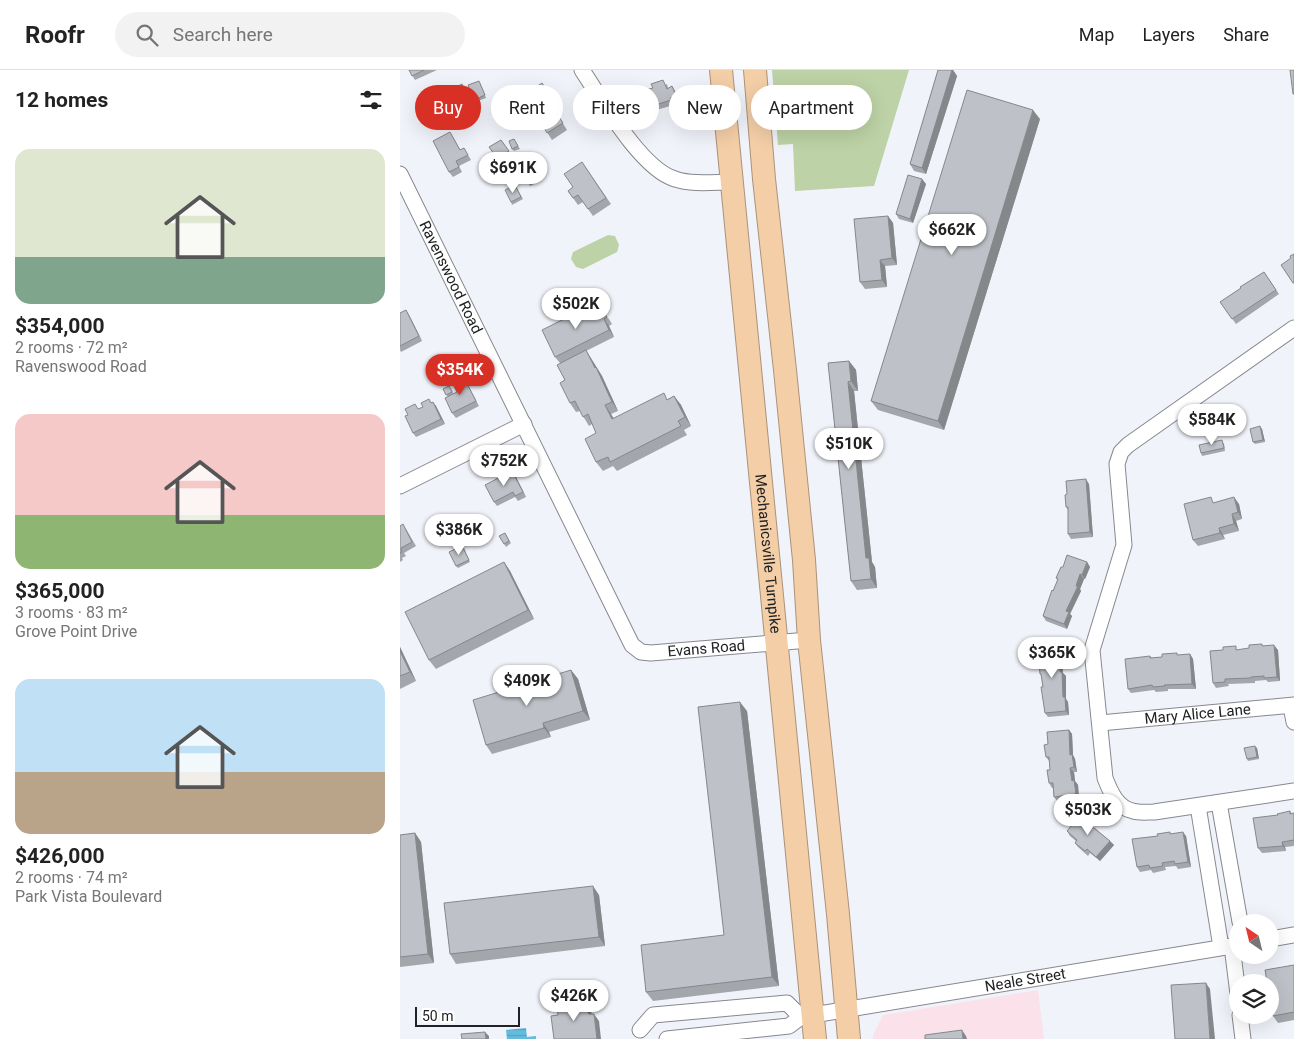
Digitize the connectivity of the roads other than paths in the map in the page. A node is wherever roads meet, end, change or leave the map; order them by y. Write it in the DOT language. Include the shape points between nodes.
graph roads {
  1 [pos="582,70"];
  2 [pos="721,70"];
  3 [pos="755,70"];
  4 [pos="730,157"];
  5 [pos="400,174"];
  6 [pos="764,179"];
  7 [pos="733,182"];
  8 [pos="768,215"];
  9 [pos="1294,328"];
  10 [pos="524,424"];
  11 [pos="400,486"];
  12 [pos="809,640"];
  13 [pos="777,642"];
  14 [pos="636,648"];
  15 [pos="1293,706"];
  16 [pos="1294,722"];
  17 [pos="1100,723"];
  18 [pos="1294,791"];
  19 [pos="1219,803"];
  20 [pos="1198,806"];
  21 [pos="1239,914"];
  22 [pos="1294,935"];
  23 [pos="1279,938"];
  24 [pos="1229,942"];
  25 [pos="1229,946"];
  26 [pos="846,1010"];
  27 [pos="807,1016"];
  28 [pos="1241,1024"];
  29 [pos="641,1033"];
  30 [pos="667,1039"];
  31 [pos="815,1039"];
  32 [pos="849,1039"];
  33 [pos="1243,1039"];
  1 -- 7 [label="street" via="635,146 664,175 694,182"];
  2 -- 4 [label="highway, Mechanicsville Turnpike"];
  3 -- 6 [label="highway"];
  4 -- 6 [label="highway" via="746,179"];
  4 -- 7 [label="highway, Mechanicsville Turnpike"];
  5 -- 10 [label="street, Ravenswood Road"];
  6 -- 8 [label="highway"];
  7 -- 8 [label="highway" via="746,188"];
  7 -- 13 [label="highway, Mechanicsville Turnpike"];
  8 -- 12 [label="highway" via="804,560"];
  9 -- 17 [label="street" via="1121,452 1116,464 1124,546 1092,650"];
  10 -- 11 [label="street"];
  10 -- 14 [label="street, Ravenswood Road" via="632,646"];
  12 -- 13 [label="street, Evans Road"];
  12 -- 26 [label="highway"];
  13 -- 14 [label="street, Evans Road" via="651,652 641,652"];
  13 -- 27 [label="highway, Mechanicsville Turnpike"];
  15 -- 16 [label="street"];
  15 -- 17 [label="street, Mary Alice Lane"];
  17 -- 20 [label="street" via="1105,778 1120,805 1132,811 1154,812"];
  18 -- 19 [label="street"];
  19 -- 20 [label="street"];
  19 -- 21 [label="street"];
  20 -- 24 [label="street"];
  22 -- 23 [label="street"];
  25 -- 26 [label="street, Neale Street"];
  26 -- 27 [label="street, Neale Street"];
  26 -- 32 [label="highway"];
  27 -- 29 [label="street" via="787,1003 653,1015"];
  27 -- 30 [label="street, Neale Street" via="788,1026"];
  27 -- 31 [label="highway, Mechanicsville Turnpike"];
  28 -- 33 [label="street"];
}
